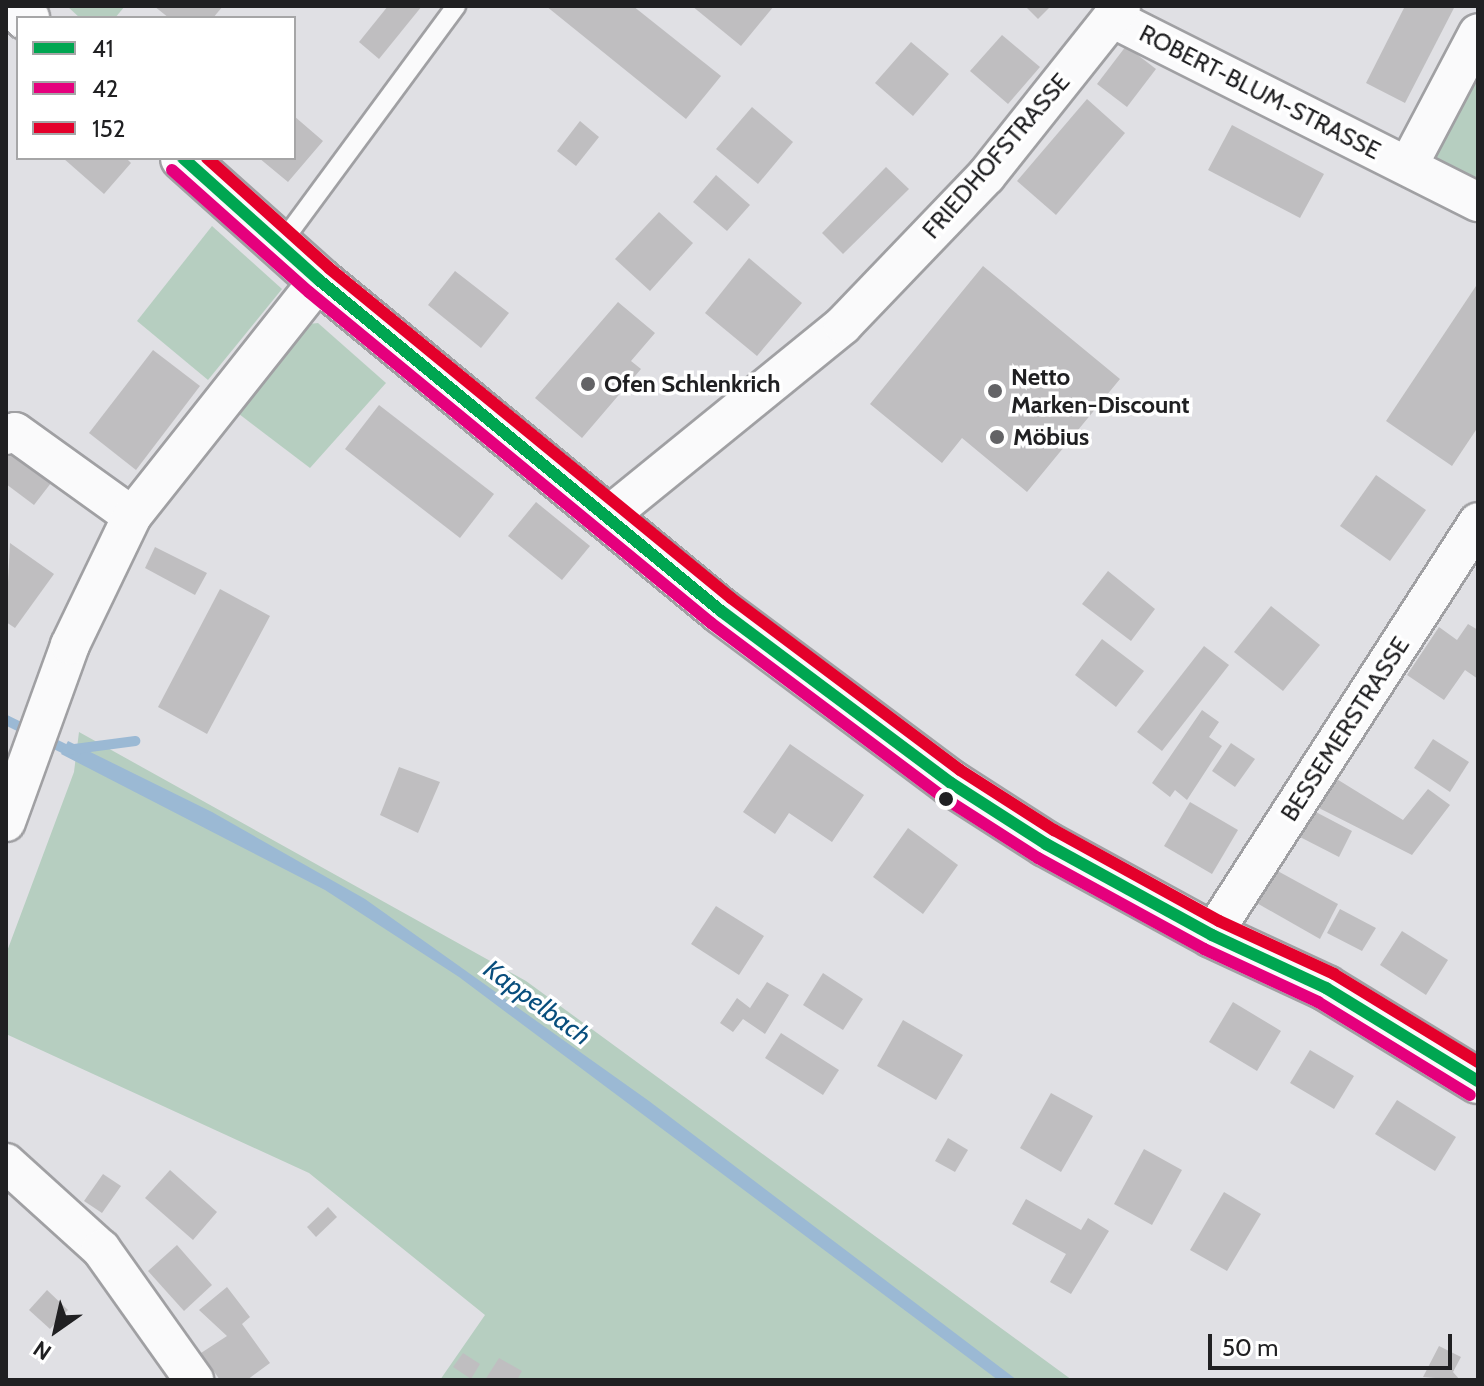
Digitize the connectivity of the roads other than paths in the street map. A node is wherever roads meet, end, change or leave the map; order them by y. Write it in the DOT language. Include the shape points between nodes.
graph roads {
  1 [pos="456,6"];
  2 [pos="1117,12"];
  3 [pos="1478,33"];
  4 [pos="185,160"];
  5 [pos="1408,166"];
  6 [pos="1478,202"];
  7 [pos="280,245"];
  8 [pos="319,280"];
  9 [pos="6,435"];
  10 [pos="132,516"];
  11 [pos="607,517"];
  12 [pos="1478,522"];
  13 [pos="6,822"];
  14 [pos="1212,935"];
  15 [pos="1478,1081"];
  16 [pos="6,1163"];
  17 [pos="194,1380"];
  1 -- 7 [label="lane"];
  2 -- 5 [label="street, ROBERT-BLUM-STRASSE"];
  2 -- 11 [label="street, FRIEDHOFSTRASSE" via="986,176 843,325"];
  3 -- 5 [label="street, ROBERT-BLUM-STRASSE"];
  4 -- 7 [label="main road"];
  5 -- 6 [label="street, ROBERT-BLUM-STRASSE"];
  7 -- 8 [label="main road"];
  8 -- 10 [label="street"];
  8 -- 11 [label="main road"];
  9 -- 10 [label="street" via="15,432"];
  10 -- 13 [label="street" via="50,695"];
  11 -- 14 [label="main road" via="820,689 951,783 1046,844"];
  12 -- 14 [label="street, BESSEMERSTRASSE"];
  14 -- 15 [label="main road" via="1326,988"];
  16 -- 17 [label="street" via="101,1249"];
}
